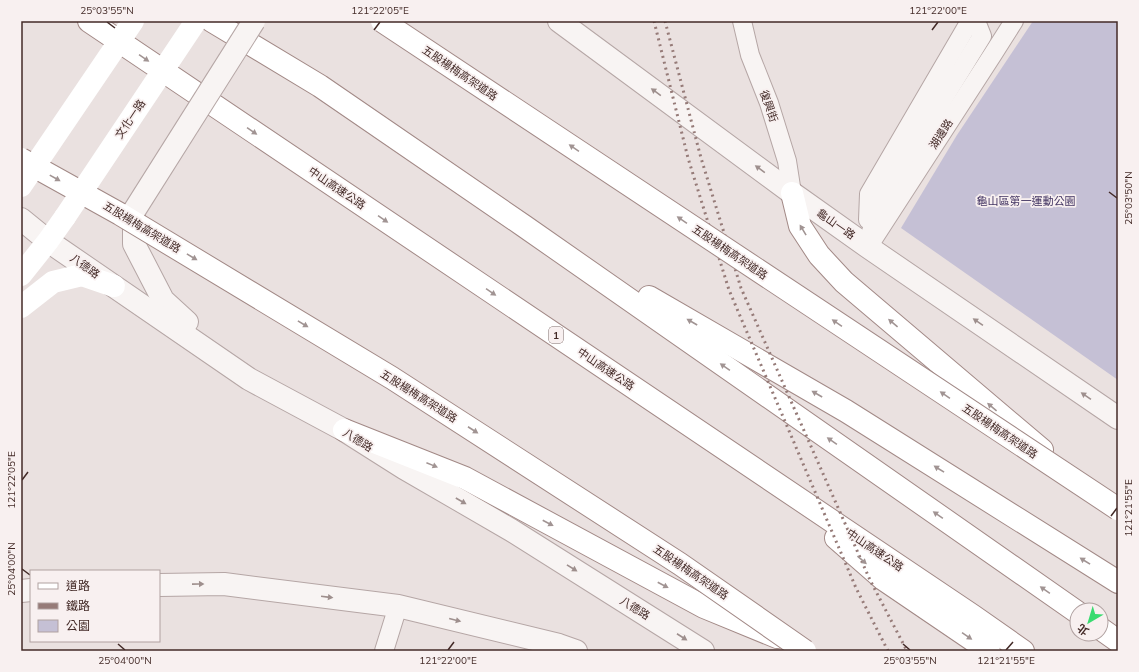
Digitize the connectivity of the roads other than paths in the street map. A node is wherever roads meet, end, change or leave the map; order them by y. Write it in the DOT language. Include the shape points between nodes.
graph roads {
  1 [pos="89,21"];
  2 [pos="134,21"];
  3 [pos="196,21"];
  4 [pos="212,21"];
  5 [pos="254,21"];
  6 [pos="382,21"];
  7 [pos="559,21"];
  8 [pos="742,21"];
  9 [pos="970,21"];
  10 [pos="976,21"];
  11 [pos="1014,21"];
  12 [pos="21,159"];
  13 [pos="21,186"];
  14 [pos="792,192"];
  15 [pos="21,219"];
  16 [pos="524,226"];
  17 [pos="48,241"];
  18 [pos="868,247"];
  19 [pos="21,276"];
  20 [pos="114,286"];
  21 [pos="21,307"];
  22 [pos="249,379"];
  23 [pos="1118,418"];
  24 [pos="344,430"];
  25 [pos="769,479"];
  26 [pos="1118,509"];
  27 [pos="1118,514"];
  28 [pos="1118,582"];
  29 [pos="160,585"];
  30 [pos="398,606"];
  31 [pos="1069,606"];
  32 [pos="1109,635"];
  33 [pos="1118,641"];
  34 [pos="564,649"];
  35 [pos="384,651"];
  36 [pos="703,651"];
  37 [pos="805,651"];
  38 [pos="811,651"];
  39 [pos="989,651"];
  40 [pos="1023,651"];
  1 -- 25 [label="main road, 中山高速公路 / 1, one-way"];
  2 -- 13 [label="main road, bridge"];
  3 -- 17 [label="main road, 文化一路, bridge"];
  4 -- 16 [label="main road" via="320,86"];
  5 -- 22 [label="street, bridge" via="134,211 134,244 162,300"];
  26 -- 6 [label="main road, 五股楊梅高架道路, one-way, bridge"];
  14 -- 7 [label="street, 龜山一路, one-way"];
  8 -- 14 [label="street, 復興街" via="750,55 769,103 785,155"];
  9 -- 18 [label="street" via="869,194"];
  10 -- 18 [label="street" via="982,36 879,203"];
  11 -- 18 [label="street, 湖邊路"];
  12 -- 37 [label="main road, 五股楊梅高架道路, one-way, bridge" via="120,214 392,378 680,564"];
  14 -- 18 [label="street, 龜山一路"];
  27 -- 14 [label="main road, one-way" via="844,282 820,255 800,226"];
  15 -- 17 [label="street, 八德路"];
  28 -- 16 [label="main road, one-way" via="846,411"];
  31 -- 16 [label="main road, one-way"];
  17 -- 19 [label="main road, 文化一路"];
  17 -- 20 [label="street, 八德路"];
  23 -- 18 [label="street, 龜山一路, one-way"];
  20 -- 21 [label="main road" via="82,275 53,282"];
  20 -- 22 [label="street, 八德路"];
  22 -- 24 [label="street, 八德路"];
  24 -- 36 [label="street, 八德路, one-way" via="511,530"];
  24 -- 38 [label="main road, one-way" via="465,478 704,607"];
  25 -- 39 [label="main road, one-way" via="883,579"];
  25 -- 40 [label="main road, 中山高速公路 / 1"];
  29 -- 30 [label="street, one-way" via="224,584"];
  30 -- 34 [label="street, one-way"];
  30 -- 35 [label="street"];
  32 -- 33 [label="main road"];
}
